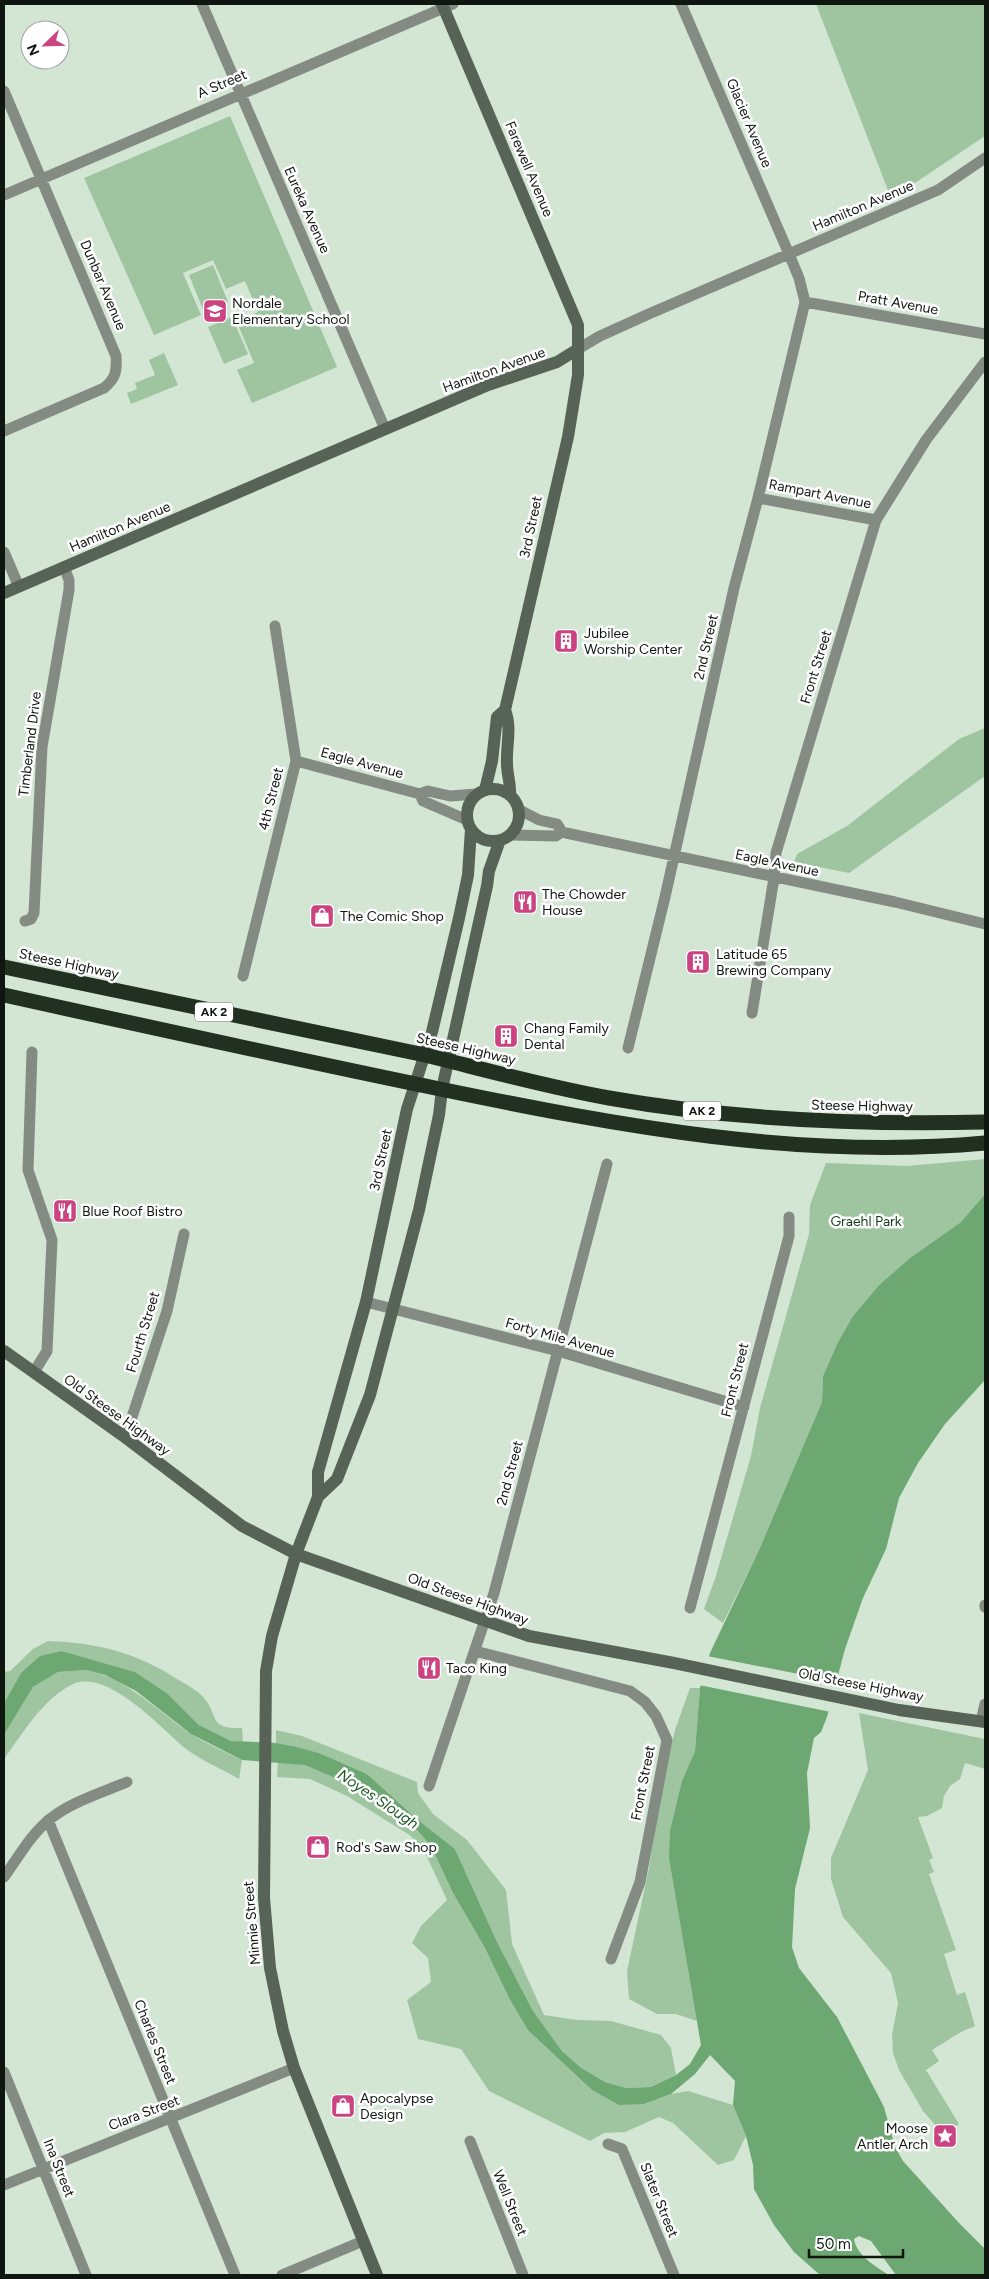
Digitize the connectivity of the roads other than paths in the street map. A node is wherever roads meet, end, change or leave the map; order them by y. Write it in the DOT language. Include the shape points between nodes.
graph roads {
  1 [pos="202,4"];
  2 [pos="682,4"];
  3 [pos="446,5"];
  4 [pos="4,91"];
  5 [pos="240,93"];
  6 [pos="985,158"];
  7 [pos="41,179"];
  8 [pos="4,194"];
  9 [pos="789,254"];
  10 [pos="805,302"];
  11 [pos="985,334"];
  12 [pos="578,349"];
  13 [pos="985,362"];
  14 [pos="385,429"];
  15 [pos="4,431"];
  16 [pos="758,498"];
  17 [pos="876,520"];
  18 [pos="4,552"];
  19 [pos="64,567"];
  20 [pos="19,587"];
  21 [pos="4,594"];
  22 [pos="275,626"];
  23 [pos="505,710"];
  24 [pos="296,761"];
  25 [pos="481,792"];
  26 [pos="420,794"];
  27 [pos="510,795"];
  28 [pos="518,809"];
  29 [pos="469,825"];
  30 [pos="562,832"];
  31 [pos="505,838"];
  32 [pos="674,856"];
  33 [pos="774,878"];
  34 [pos="25,921"];
  35 [pos="985,924"];
  36 [pos="4,967"];
  37 [pos="243,976"];
  38 [pos="4,995"];
  39 [pos="752,1013"];
  40 [pos="628,1048"];
  41 [pos="32,1052"];
  42 [pos="425,1056"];
  43 [pos="449,1061"];
  44 [pos="415,1084"];
  45 [pos="442,1089"];
  46 [pos="985,1122"];
  47 [pos="985,1144"];
  48 [pos="607,1164"];
  49 [pos="789,1217"];
  50 [pos="184,1234"];
  51 [pos="366,1302"];
  52 [pos="392,1308"];
  53 [pos="4,1351"];
  54 [pos="558,1351"];
  55 [pos="34,1372"];
  56 [pos="744,1407"];
  57 [pos="122,1435"];
  58 [pos="318,1497"];
  59 [pos="296,1554"];
  60 [pos="690,1608"];
  61 [pos="486,1621"];
  62 [pos="475,1652"];
  63 [pos="985,1704"];
  64 [pos="983,1722"];
  65 [pos="127,1782"];
  66 [pos="429,1786"];
  67 [pos="48,1820"];
  68 [pos="4,1877"];
  69 [pos="611,1959"];
  70 [pos="294,2068"];
  71 [pos="4,2072"];
  72 [pos="171,2118"];
  73 [pos="470,2142"];
  74 [pos="608,2144"];
  75 [pos="42,2168"];
  76 [pos="4,2185"];
  77 [pos="363,2241"];
  78 [pos="86,2275"];
  79 [pos="235,2275"];
  80 [pos="282,2275"];
  81 [pos="377,2275"];
  82 [pos="523,2275"];
  83 [pos="674,2275"];
  1 -- 5 [label="street, Eureka Avenue"];
  2 -- 9 [label="street, Glacier Avenue"];
  3 -- 5 [label="street, A Street"];
  3 -- 12 [label="main road, Farewell Avenue" via="578,325"];
  4 -- 7 [label="street, Dunbar Avenue"];
  5 -- 7 [label="street, A Street"];
  5 -- 14 [label="street, Eureka Avenue"];
  6 -- 9 [label="street, Hamilton Avenue" via="938,190"];
  7 -- 8 [label="street, A Street"];
  7 -- 15 [label="street, Dunbar Avenue" via="116,356 117,372 113,381 104,388"];
  9 -- 10 [label="street, 2nd Street"];
  9 -- 12 [label="street, Hamilton Avenue" via="608,332"];
  10 -- 11 [label="street, Pratt Avenue"];
  10 -- 16 [label="street, 2nd Street"];
  12 -- 14 [label="main road, Hamilton Avenue" via="557,362 488,385"];
  12 -- 23 [label="main road, 3rd Street" via="578,375 568,437"];
  13 -- 17 [label="street, Front Street" via="926,440"];
  14 -- 19 [label="main road, Hamilton Avenue"];
  16 -- 17 [label="street, Rampart Avenue"];
  16 -- 32 [label="street, 2nd Street" via="734,588"];
  17 -- 33 [label="street, Front Street" via="776,853"];
  18 -- 20 [label="street"];
  19 -- 20 [label="main road, Hamilton Avenue"];
  19 -- 34 [label="street, Timberland Drive" via="69,590 42,747 34,913"];
  20 -- 21 [label="main road, Hamilton Avenue"];
  22 -- 24 [label="street, 4th Street"];
  23 -- 25 [label="main road, 3rd Street" via="497,717 492,761"];
  23 -- 27 [label="main road, 3rd Street" via="510,722 507,762"];
  24 -- 26 [label="street, Eagle Avenue"];
  24 -- 37 [label="street, 4th Street"];
  25 -- 26 [label="street, Eagle Avenue" via="450,796 428,791"];
  25 -- 27 [label="main road" via="503,791"];
  25 -- 29 [label="main road" via="469,806"];
  26 -- 29 [label="street, Eagle Avenue" via="423,801"];
  27 -- 28 [label="main road"];
  28 -- 30 [label="street, Eagle Avenue" via="539,820 557,824"];
  28 -- 31 [label="main road" via="518,823"];
  29 -- 31 [label="main road" via="480,838 493,841"];
  29 -- 42 [label="main road, 3rd Street" via="468,875"];
  30 -- 31 [label="street, Eagle Avenue" via="556,836"];
  30 -- 32 [label="street, Eagle Avenue"];
  31 -- 43 [label="main road, 3rd Street" via="489,871"];
  32 -- 33 [label="street, Eagle Avenue"];
  32 -- 40 [label="street, 2nd Street"];
  33 -- 35 [label="street, Eagle Avenue"];
  33 -- 39 [label="street, Front Street"];
  36 -- 42 [label="highway, Steese Highway / AK 2"];
  38 -- 44 [label="highway, AK 2"];
  41 -- 55 [label="street" via="28,1170 52,1240 47,1351"];
  42 -- 43 [label="highway, Steese Highway / AK 2"];
  42 -- 44 [label="main road, 3rd Street"];
  43 -- 45 [label="main road, 3rd Street"];
  43 -- 46 [label="highway, Steese Highway / AK 2" via="607,1098 660,1106 799,1121"];
  44 -- 45 [label="highway, AK 2"];
  44 -- 51 [label="main road, 3rd Street"];
  45 -- 47 [label="highway, AK 2" via="603,1122 781,1145 908,1148"];
  45 -- 52 [label="main road, 3rd Street" via="419,1210"];
  48 -- 54 [label="street, 2nd Street"];
  49 -- 56 [label="street, Front Street" via="789,1236"];
  50 -- 57 [label="street, Fourth Street" via="167,1311"];
  51 -- 52 [label="street, Forty Mile Avenue"];
  51 -- 58 [label="main road, 3rd Street" via="318,1472"];
  52 -- 54 [label="street, Forty Mile Avenue"];
  52 -- 58 [label="main road, 3rd Street" via="370,1395 337,1479"];
  53 -- 55 [label="main road, Old Steese Highway"];
  54 -- 56 [label="street, Forty Mile Avenue"];
  54 -- 61 [label="street, 2nd Street"];
  55 -- 57 [label="main road, Old Steese Highway"];
  56 -- 60 [label="street, Front Street"];
  57 -- 59 [label="main road, Old Steese Highway" via="242,1526"];
  58 -- 59 [label="main road, 3rd Street"];
  59 -- 61 [label="main road, Old Steese Highway"];
  59 -- 70 [label="main road, Minnie Street" via="269,1650 263,1792 264,1898 270,1964"];
  61 -- 62 [label="street, 2nd Street"];
  61 -- 64 [label="main road, Old Steese Highway" via="529,1636 900,1710"];
  62 -- 66 [label="street, 2nd Street"];
  62 -- 69 [label="street, Front Street" via="630,1691 645,1702 660,1724 667,1740 640,1882"];
  63 -- 64 [label="street"];
  65 -- 67 [label="street" via="62,1810"];
  67 -- 68 [label="street"];
  67 -- 72 [label="street, Charles Street"];
  70 -- 72 [label="street, Clara Street"];
  70 -- 77 [label="main road, Minnie Street"];
  71 -- 75 [label="street, Ina Street"];
  72 -- 75 [label="street, Clara Street"];
  72 -- 79 [label="street, Charles Street"];
  73 -- 82 [label="street, Well Street"];
  74 -- 83 [label="street, Slater Street" via="622,2150"];
  75 -- 76 [label="street, Clara Street"];
  75 -- 78 [label="street, Ina Street"];
  77 -- 80 [label="street"];
  77 -- 81 [label="main road, Minnie Street"];
}
